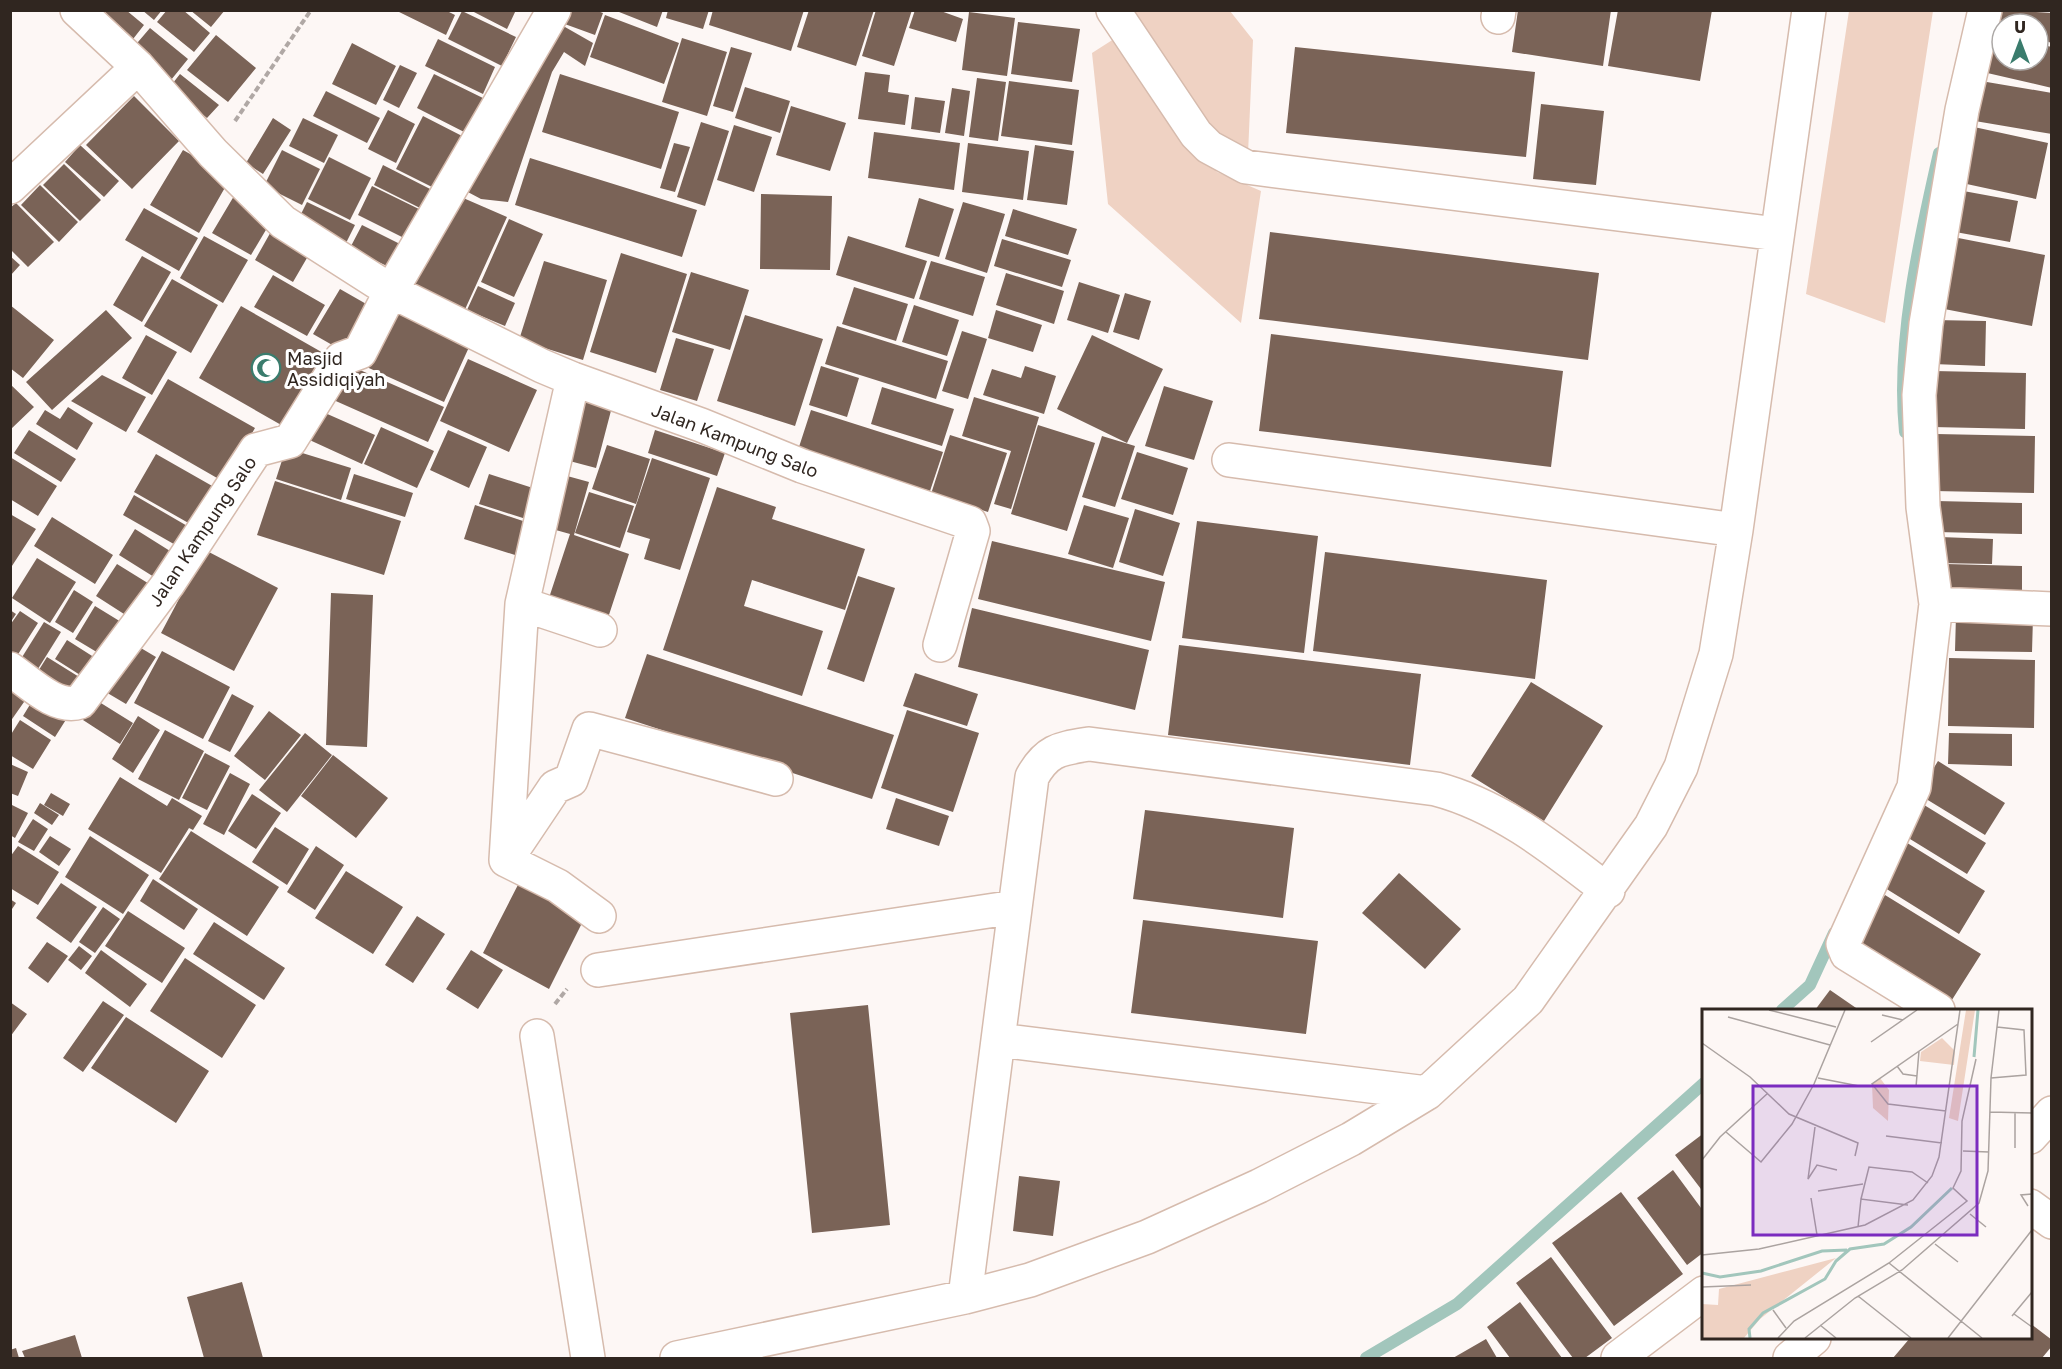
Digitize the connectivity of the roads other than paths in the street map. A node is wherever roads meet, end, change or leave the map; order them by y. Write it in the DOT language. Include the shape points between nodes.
graph roads {
  1 [pos="77,10"];
  2 [pos="554,10"];
  3 [pos="1113,10"];
  4 [pos="1809,10"];
  5 [pos="1985,10"];
  6 [pos="138,67"];
  7 [pos="10,188"];
  8 [pos="1777,234"];
  9 [pos="391,291"];
  10 [pos="573,379"];
  11 [pos="1229,460"];
  12 [pos="1736,530"];
  13 [pos="522,604"];
  14 [pos="1936,604"];
  15 [pos="2052,609"];
  16 [pos="600,630"];
  17 [pos="940,645"];
  18 [pos="10,669"];
  19 [pos="776,779"];
  20 [pos="506,860"];
  21 [pos="1608,891"];
  22 [pos="1015,907"];
  23 [pos="599,915"];
  24 [pos="598,970"];
  25 [pos="1935,1009"];
  26 [pos="537,1036"];
  27 [pos="998,1040"];
  28 [pos="1427,1093"];
  29 [pos="2052,1113"];
  30 [pos="2032,1136"];
  31 [pos="2032,1207"];
  32 [pos="2052,1222"];
  33 [pos="1702,1295"];
  34 [pos="965,1297"];
  35 [pos="1813,1339"];
  36 [pos="588,1359"];
  37 [pos="677,1359"];
  38 [pos="1618,1359"];
  39 [pos="1790,1359"];
  1 -- 6 [label="street, Jalan Kampung Salo"];
  2 -- 9 [label="street, Jalan Kampung Salo"];
  3 -- 8 [label="street" via="1196,134 1209,147 1246,167"];
  4 -- 8 [label="street"];
  5 -- 14 [label="street" via="1962,110 1926,324 1919,395 1923,507"];
  6 -- 7 [label="street"];
  6 -- 9 [label="street, Jalan Kampung Salo" via="213,153 283,222"];
  8 -- 12 [label="street"];
  9 -- 10 [label="street, Jalan Kampung Salo"];
  9 -- 18 [label="street, Jalan Kampung Salo" via="360,352 341,359 290,441 256,450 168,584 80,702 66,704 55,700"];
  10 -- 13 [label="street"];
  10 -- 17 [label="street, Jalan Kampung Salo" via="802,466 970,523 973,531"];
  11 -- 12 [label="street"];
  12 -- 21 [label="street" via="1716,654 1681,767 1651,826"];
  13 -- 16 [label="street"];
  13 -- 20 [label="street"];
  14 -- 15 [label="street"];
  14 -- 25 [label="street" via="1914,788 1843,944 1847,954"];
  19 -- 20 [label="street" via="589,729 571,780 555,788"];
  20 -- 23 [label="street" via="558,886"];
  21 -- 22 [label="street" via="1490,808 1463,796 1436,789 1089,744 1066,748 1043,759 1032,777"];
  21 -- 28 [label="street" via="1528,1000"];
  22 -- 24 [label="street"];
  22 -- 27 [label="street"];
  26 -- 36 [label="street"];
  27 -- 28 [label="street"];
  27 -- 34 [label="street"];
  28 -- 34 [label="street" via="1330,1150 1147,1237 1030,1280"];
  29 -- 30 [label="street"];
  31 -- 32 [label="street"];
  33 -- 38 [label="street"];
  34 -- 37 [label="street"];
  35 -- 39 [label="street"];
}
